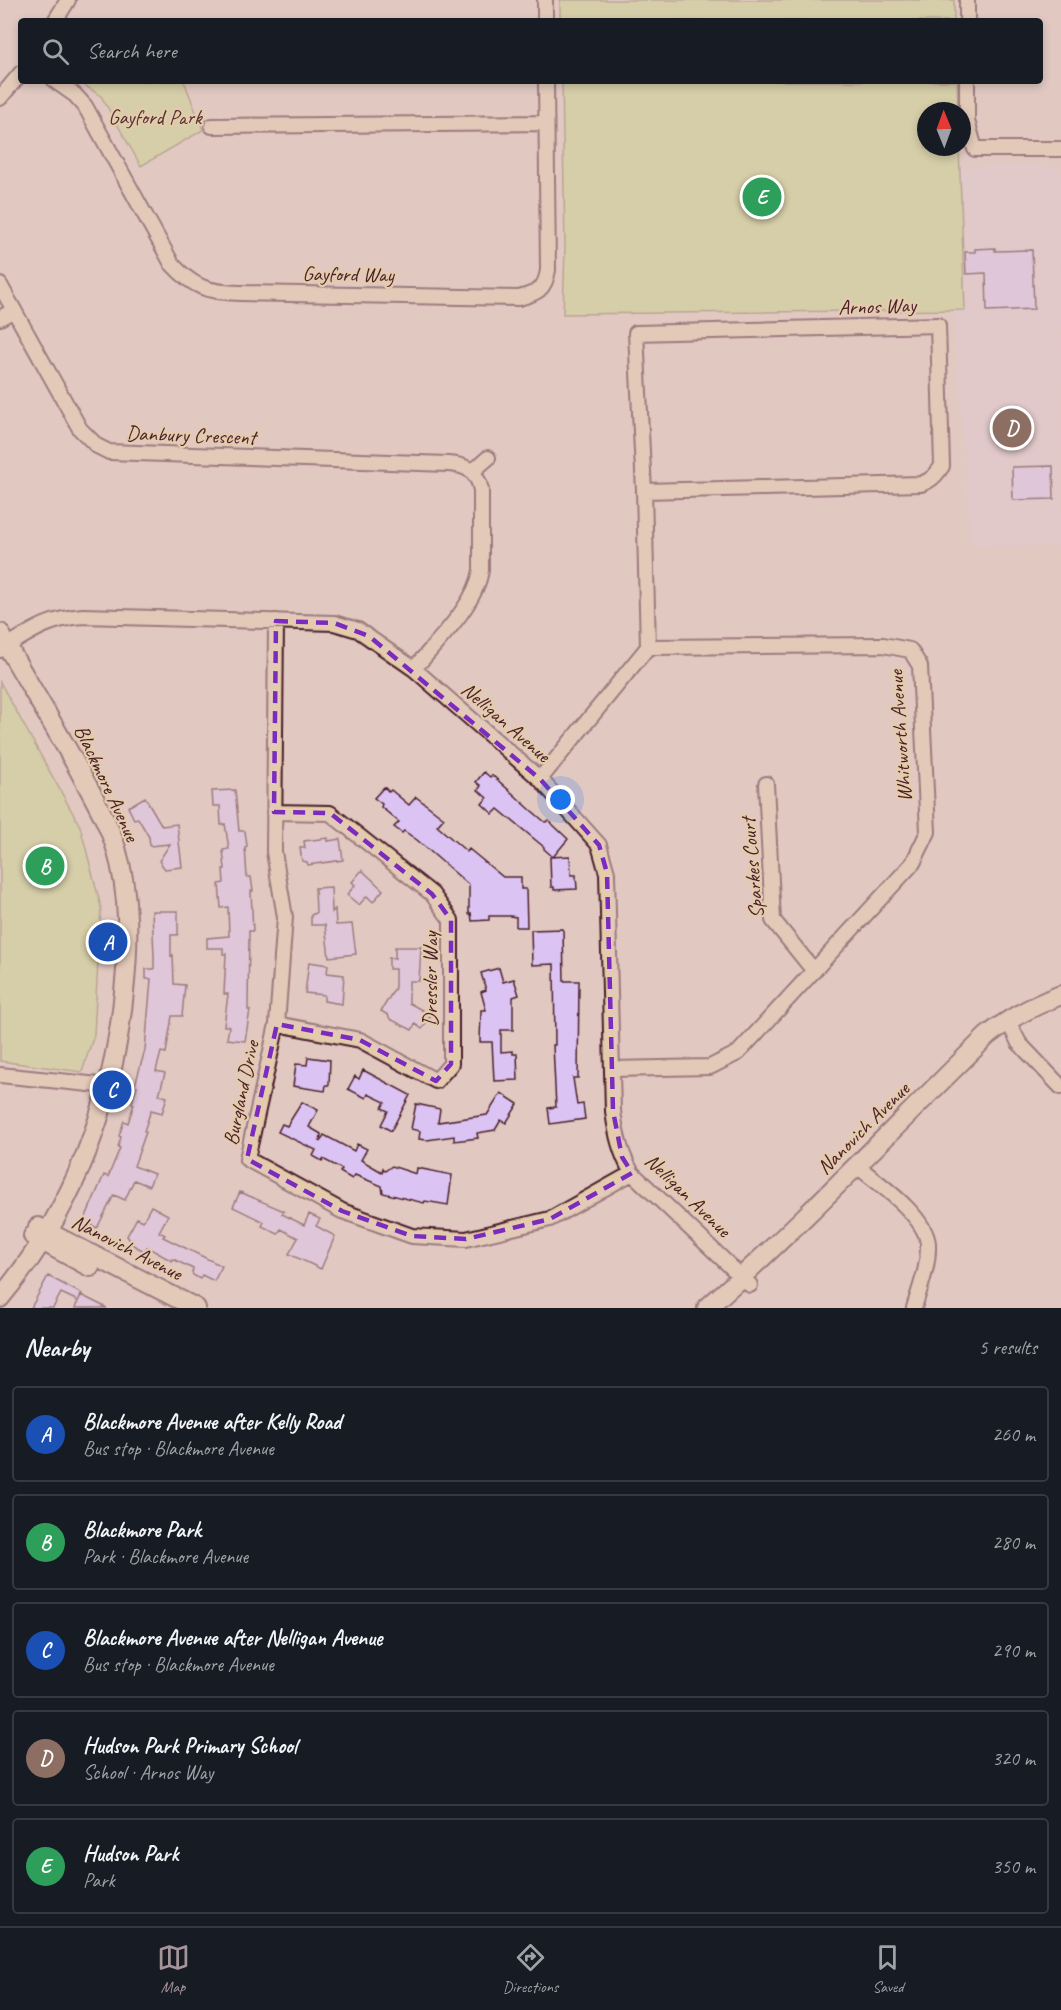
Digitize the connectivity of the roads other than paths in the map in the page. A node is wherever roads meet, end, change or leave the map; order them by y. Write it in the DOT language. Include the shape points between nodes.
graph roads {
  1 [pos="68,0"];
  2 [pos="544,0"];
  3 [pos="967,0"];
  4 [pos="57,18"];
  5 [pos="545,18"];
  6 [pos="967,18"];
  7 [pos="18,77"];
  8 [pos="59,84"];
  9 [pos="546,84"];
  10 [pos="967,84"];
  11 [pos="0,98"];
  12 [pos="546,123"];
  13 [pos="212,126"];
  14 [pos="1061,149"];
  15 [pos="0,285"];
  16 [pos="14,310"];
  17 [pos="0,318"];
  18 [pos="488,458"];
  19 [pos="472,471"];
  20 [pos="644,491"];
  21 [pos="276,621"];
  22 [pos="2,645"];
  23 [pos="648,647"];
  24 [pos="414,669"];
  25 [pos="540,779"];
  26 [pos="766,784"];
  27 [pos="274,812"];
  28 [pos="814,971"];
  29 [pos="1061,995"];
  30 [pos="1061,1007"];
  31 [pos="278,1024"];
  32 [pos="1010,1026"];
  33 [pos="612,1069"];
  34 [pos="0,1075"];
  35 [pos="104,1085"];
  36 [pos="1061,1088"];
  37 [pos="861,1169"];
  38 [pos="632,1173"];
  39 [pos="40,1234"];
  40 [pos="0,1280"];
  41 [pos="746,1281"];
  42 [pos="0,1298"];
  43 [pos="172,1308"];
  44 [pos="196,1308"];
  45 [pos="707,1308"];
  46 [pos="724,1308"];
  47 [pos="914,1308"];
  1 -- 4 [label="street"];
  2 -- 5 [label="street"];
  3 -- 6 [label="street"];
  7 -- 11 [label="street"];
  8 -- 12 [label="street, Gayford Way" via="85,106 172,264 200,288 220,292 519,298 532,295 541,289 548,270"];
  9 -- 12 [label="street, Gayford Way"];
  10 -- 14 [label="street" via="968,121 975,150"];
  12 -- 13 [label="street"];
  15 -- 16 [label="street, Danbury Crescent"];
  16 -- 17 [label="street"];
  16 -- 19 [label="street, Danbury Crescent" via="80,429 96,446 109,452 448,464 466,466"];
  18 -- 19 [label="street"];
  19 -- 24 [label="street" via="481,490 479,584"];
  20 -- 20 [label="street, Arnos Way" via="928,482 942,466 938,325 636,333"];
  20 -- 23 [label="street, Arnos Way"];
  21 -- 22 [label="street, Nelligan Avenue" via="68,617 41,625"];
  21 -- 24 [label="street, Nelligan Avenue" via="334,623 358,630"];
  21 -- 27 [label="street, Burgland Drive"];
  22 -- 35 [label="street, Blackmore Avenue" via="55,725 105,821 122,871 127,964 120,1027"];
  23 -- 25 [label="street"];
  23 -- 28 [label="street, Whitworth Avenue" via="883,645 910,650 920,666 928,832 914,863"];
  24 -- 25 [label="street, Nelligan Avenue"];
  25 -- 33 [label="street, Nelligan Avenue" via="599,845 607,873"];
  26 -- 28 [label="street, Sparkes Court" via="773,920"];
  27 -- 31 [label="street, Burgland Drive" via="274,852 285,917"];
  27 -- 31 [label="street, Dressler Way" via="330,813 432,894 451,920 451,1064 436,1081 360,1040"];
  28 -- 33 [label="street, Whitworth Avenue" via="738,1053 710,1067"];
  29 -- 32 [label="street, Nanovich Avenue"];
  30 -- 32 [label="street, Nanovich Avenue"];
  31 -- 38 [label="street, Burgland Drive" via="247,1160 342,1211 412,1236 466,1239 550,1219"];
  32 -- 36 [label="street" via="1019,1043"];
  32 -- 37 [label="street, Nanovich Avenue" via="918,1120"];
  33 -- 38 [label="street, Nelligan Avenue" via="616,1137"];
  34 -- 35 [label="street"];
  35 -- 39 [label="street, Blackmore Avenue" via="82,1165"];
  37 -- 41 [label="street, Nanovich Avenue"];
  37 -- 47 [label="street" via="923,1227 928,1242 927,1263"];
  38 -- 41 [label="street, Nelligan Avenue"];
  39 -- 40 [label="street, Blackmore Avenue"];
  39 -- 42 [label="street, Blackmore Avenue"];
  39 -- 43 [label="street, Nanovich Avenue"];
  39 -- 44 [label="street, Nanovich Avenue"];
  41 -- 45 [label="street, Nanovich Avenue"];
  41 -- 46 [label="street, Nanovich Avenue"];
}
